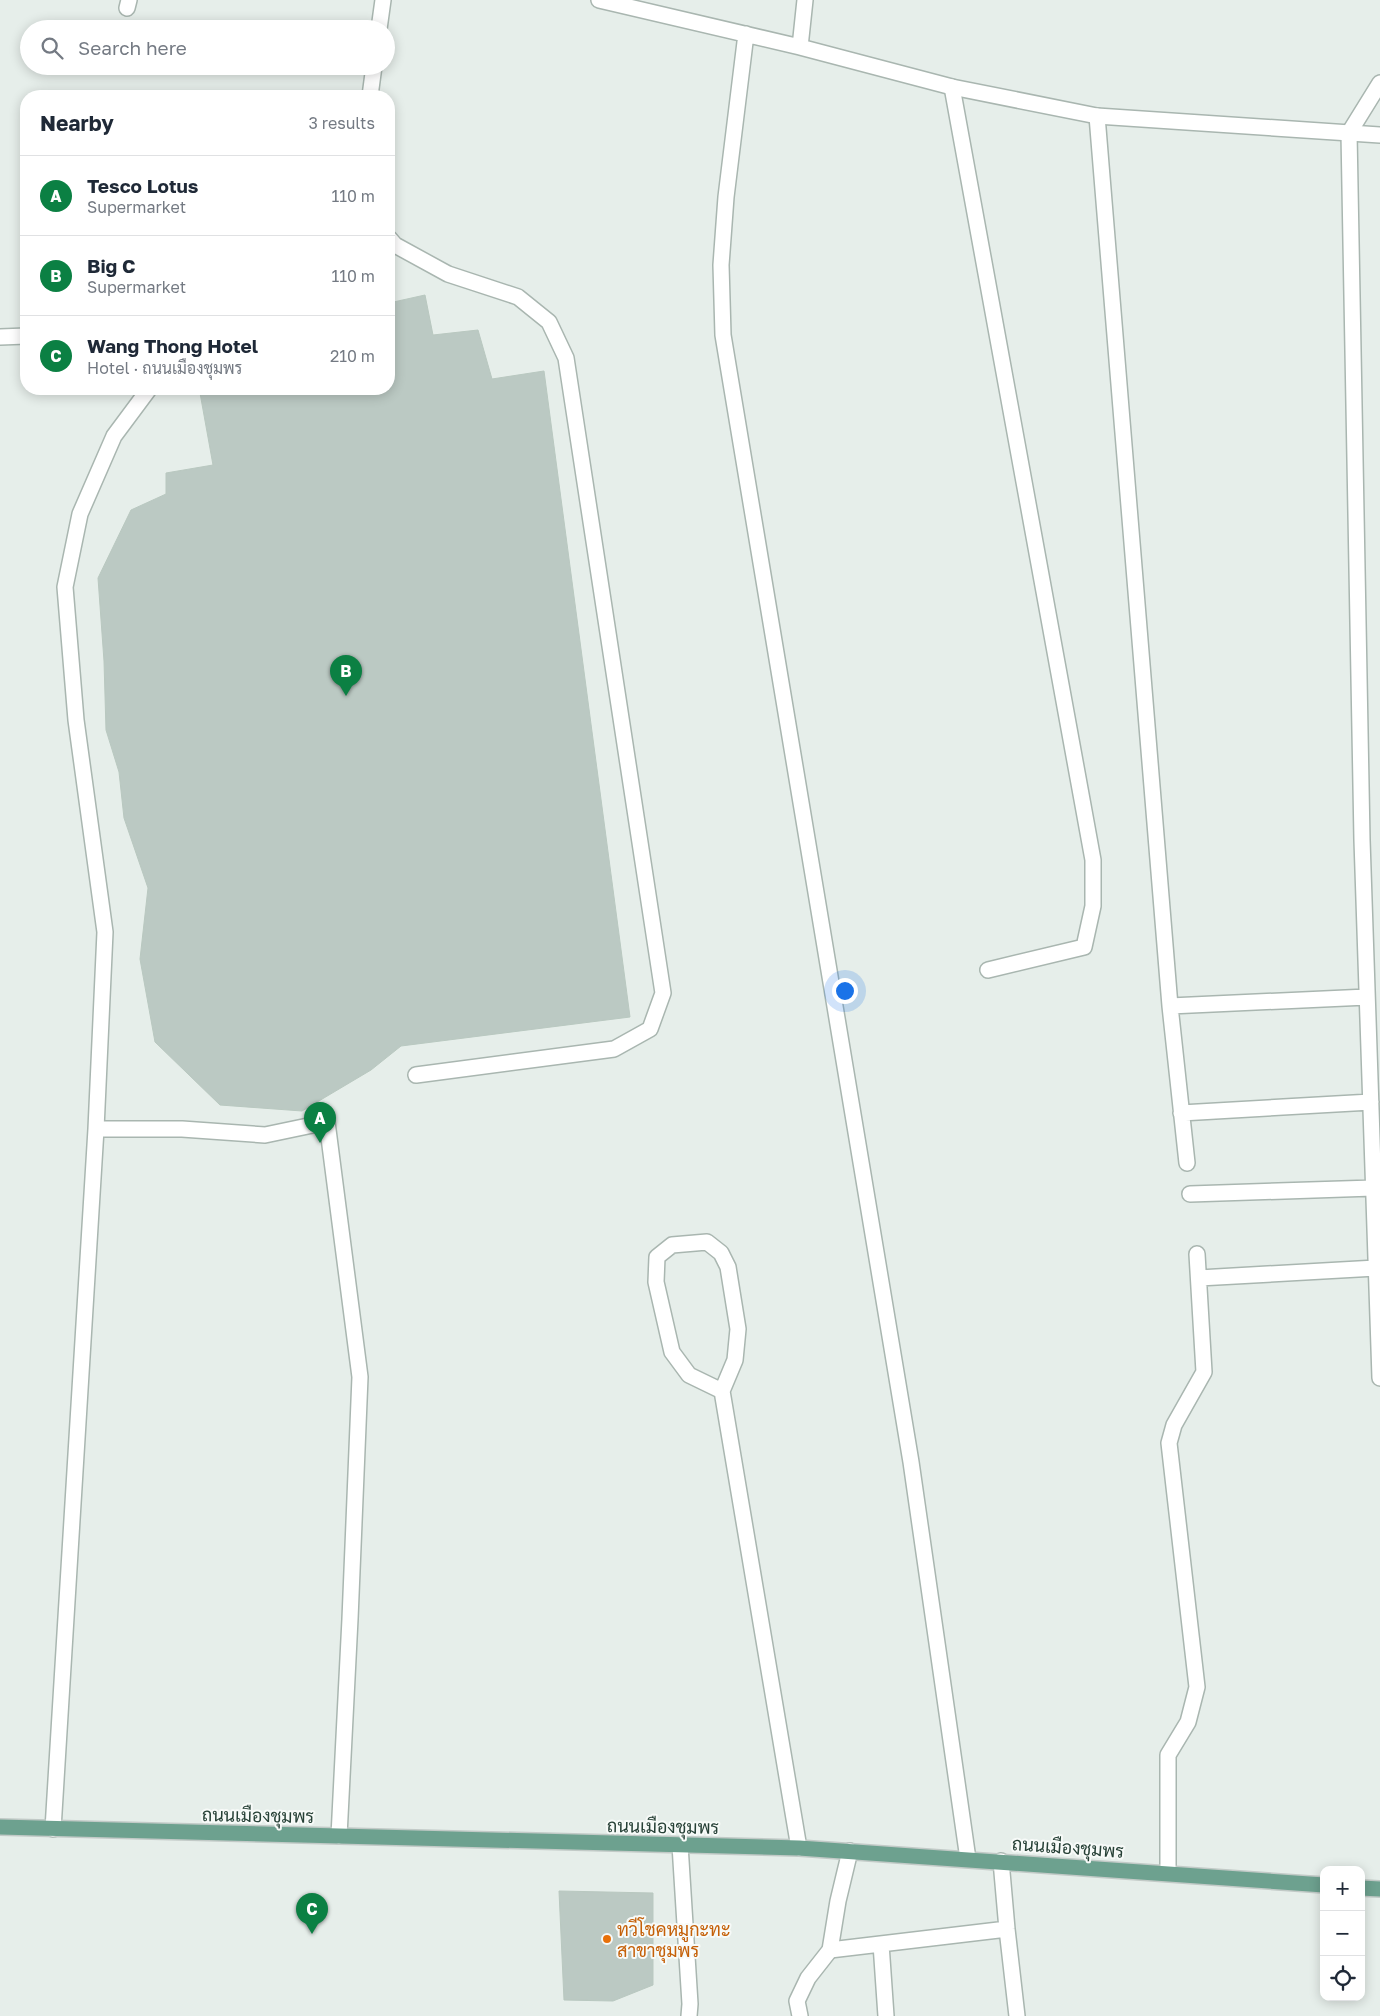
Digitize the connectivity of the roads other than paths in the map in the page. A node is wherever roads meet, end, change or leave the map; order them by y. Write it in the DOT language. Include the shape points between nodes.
graph roads {
  1 [pos="383,0"];
  2 [pos="599,0"];
  3 [pos="804,0"];
  4 [pos="380,20"];
  5 [pos="746,34"];
  6 [pos="800,47"];
  7 [pos="373,75"];
  8 [pos="1380,83"];
  9 [pos="952,87"];
  10 [pos="371,90"];
  11 [pos="1097,116"];
  12 [pos="1349,133"];
  13 [pos="1380,135"];
  14 [pos="395,244"];
  15 [pos="20,336"];
  16 [pos="0,337"];
  17 [pos="145,395"];
  18 [pos="988,970"];
  19 [pos="1367,997"];
  20 [pos="1170,1006"];
  21 [pos="416,1075"];
  22 [pos="1371,1102"];
  23 [pos="1181,1113"];
  24 [pos="96,1129"];
  25 [pos="1187,1164"];
  26 [pos="1374,1188"];
  27 [pos="1190,1194"];
  28 [pos="1197,1254"];
  29 [pos="1376,1268"];
  30 [pos="1199,1278"];
  31 [pos="1380,1378"];
  32 [pos="722,1391"];
  33 [pos="0,1827"];
  34 [pos="53,1828"];
  35 [pos="339,1836"];
  36 [pos="680,1845"];
  37 [pos="799,1848"];
  38 [pos="850,1851"];
  39 [pos="968,1860"];
  40 [pos="1001,1861"];
  41 [pos="1168,1873"];
  42 [pos="1320,1885"];
  43 [pos="1365,1888"];
  44 [pos="1380,1889"];
  45 [pos="1007,1929"];
  46 [pos="880,1944"];
  47 [pos="830,1950"];
  48 [pos="689,2016"];
  49 [pos="800,2016"];
  50 [pos="886,2016"];
  51 [pos="1017,2016"];
  1 -- 4 [label="street"];
  2 -- 5 [label="street"];
  3 -- 6 [label="street"];
  5 -- 6 [label="street"];
  5 -- 39 [label="street" via="725,207 721,264 723,336 911,1462"];
  6 -- 9 [label="street"];
  7 -- 10 [label="street"];
  8 -- 12 [label="street"];
  9 -- 11 [label="street"];
  9 -- 18 [label="street" via="1093,860 1093,906 1084,947"];
  11 -- 12 [label="street"];
  11 -- 20 [label="street"];
  12 -- 13 [label="street"];
  12 -- 19 [label="street" via="1361,830"];
  14 -- 21 [label="street" via="448,274 518,297 549,322 566,358 663,992 650,1029 614,1048"];
  15 -- 16 [label="street"];
  17 -- 24 [label="street" via="114,436 80,514 65,587 76,720 105,932"];
  19 -- 20 [label="street"];
  19 -- 22 [label="street"];
  20 -- 23 [label="street"];
  22 -- 23 [label="street"];
  22 -- 26 [label="street"];
  23 -- 25 [label="street"];
  24 -- 34 [label="street"];
  24 -- 35 [label="street" via="182,1129 265,1136 327,1122 360,1377"];
  26 -- 27 [label="street"];
  26 -- 29 [label="street"];
  28 -- 30 [label="street"];
  29 -- 30 [label="street"];
  29 -- 31 [label="street"];
  30 -- 41 [label="street" via="1204,1372 1174,1425 1169,1443 1197,1687 1188,1722 1168,1755"];
  32 -- 32 [label="street" via="689,1374 672,1352 656,1282 657,1257 672,1245 707,1242 721,1253 728,1267 738,1329 735,1360"];
  32 -- 37 [label="street"];
  33 -- 34 [label="main road, ถนนเมืองชุมพร"];
  34 -- 35 [label="main road, ถนนเมืองชุมพร"];
  35 -- 36 [label="main road, ถนนเมืองชุมพร"];
  36 -- 37 [label="main road, ถนนเมืองชุมพร"];
  36 -- 48 [label="street"];
  37 -- 38 [label="main road, ถนนเมืองชุมพร"];
  38 -- 39 [label="main road, ถนนเมืองชุมพร"];
  38 -- 47 [label="street"];
  39 -- 40 [label="main road, ถนนเมืองชุมพร"];
  40 -- 41 [label="main road, ถนนเมืองชุมพร"];
  40 -- 45 [label="street"];
  41 -- 42 [label="main road, ถนนเมืองชุมพร"];
  43 -- 44 [label="main road"];
  45 -- 46 [label="street"];
  45 -- 51 [label="street"];
  46 -- 47 [label="street"];
  46 -- 50 [label="street"];
  47 -- 49 [label="street" via="808,1978 797,2001"];
}
